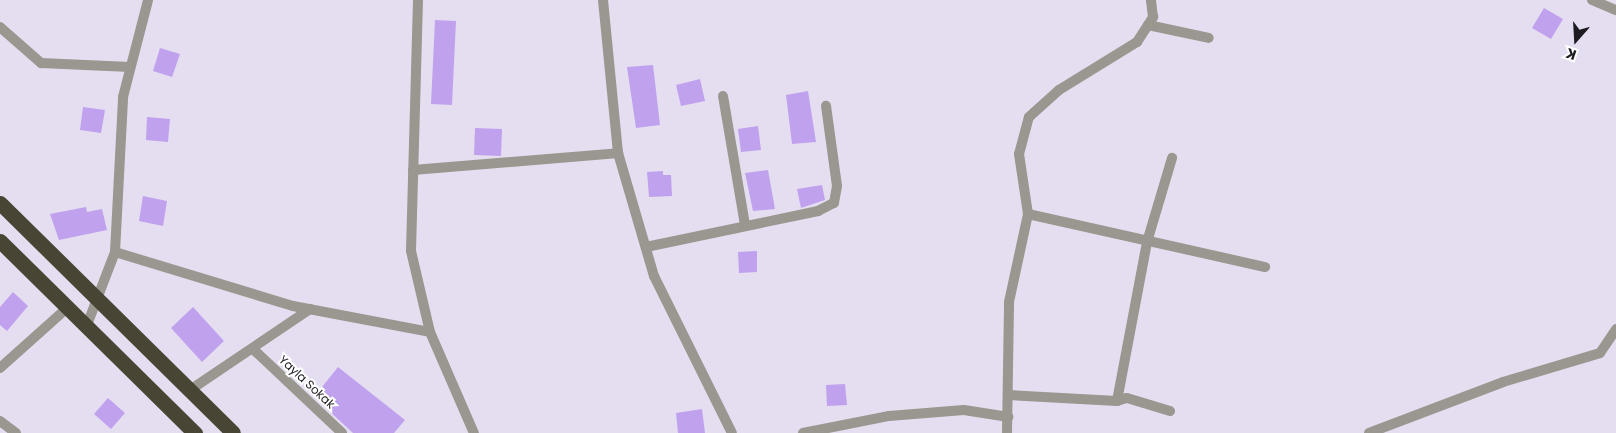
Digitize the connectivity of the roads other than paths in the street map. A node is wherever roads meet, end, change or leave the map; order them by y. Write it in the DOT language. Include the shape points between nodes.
graph roads {
  1 [pos="148,0"];
  2 [pos="418,0"];
  3 [pos="603,0"];
  4 [pos="1151,0"];
  5 [pos="1592,0"];
  6 [pos="1616,10"];
  7 [pos="1148,25"];
  8 [pos="0,27"];
  9 [pos="1209,38"];
  10 [pos="130,67"];
  11 [pos="723,96"];
  12 [pos="826,106"];
  13 [pos="618,153"];
  14 [pos="1172,158"];
  15 [pos="414,170"];
  16 [pos="0,203"];
  17 [pos="1028,214"];
  18 [pos="744,225"];
  19 [pos="0,241"];
  20 [pos="1147,242"];
  21 [pos="646,247"];
  22 [pos="116,252"];
  23 [pos="1265,266"];
  24 [pos="98,299"];
  25 [pos="67,308"];
  26 [pos="310,309"];
  27 [pos="87,325"];
  28 [pos="1616,329"];
  29 [pos="430,332"];
  30 [pos="1611,348"];
  31 [pos="254,350"];
  32 [pos="0,368"];
  33 [pos="190,390"];
  34 [pos="1009,395"];
  35 [pos="1117,401"];
  36 [pos="1170,411"];
  37 [pos="1008,417"];
  38 [pos="0,421"];
  39 [pos="16,433"];
  40 [pos="196,433"];
  41 [pos="233,433"];
  42 [pos="342,433"];
  43 [pos="474,433"];
  44 [pos="732,433"];
  45 [pos="803,433"];
  46 [pos="1007,433"];
  47 [pos="1369,433"];
  1 -- 10 [label="street"];
  2 -- 15 [label="street"];
  3 -- 13 [label="street"];
  4 -- 7 [label="street" via="1153,17"];
  5 -- 6 [label="street"];
  7 -- 9 [label="street"];
  7 -- 17 [label="street" via="1137,42 1059,90 1029,117 1019,154"];
  8 -- 10 [label="street" via="41,63"];
  10 -- 22 [label="street" via="123,97"];
  11 -- 18 [label="street"];
  12 -- 18 [label="street" via="836,186 834,203 818,211"];
  13 -- 15 [label="street"];
  13 -- 21 [label="street"];
  14 -- 20 [label="street"];
  15 -- 29 [label="street" via="411,251"];
  16 -- 24 [label="highway"];
  17 -- 20 [label="street"];
  17 -- 34 [label="street" via="1009,302"];
  18 -- 21 [label="street"];
  19 -- 25 [label="highway"];
  20 -- 23 [label="street"];
  20 -- 35 [label="street"];
  21 -- 44 [label="street" via="654,276"];
  22 -- 24 [label="street"];
  22 -- 26 [label="street"];
  24 -- 27 [label="street"];
  24 -- 33 [label="highway"];
  25 -- 27 [label="highway"];
  25 -- 32 [label="street"];
  26 -- 29 [label="street"];
  26 -- 31 [label="street"];
  27 -- 40 [label="highway"];
  28 -- 30 [label="street"];
  29 -- 43 [label="street"];
  30 -- 47 [label="street"];
  31 -- 33 [label="street"];
  31 -- 42 [label="street, Yayla Sokak"];
  33 -- 41 [label="highway"];
  34 -- 35 [label="street"];
  34 -- 37 [label="street"];
  35 -- 36 [label="street" via="1127,398"];
  37 -- 45 [label="street" via="964,410 889,416"];
  37 -- 46 [label="street"];
  38 -- 39 [label="street"];
}
